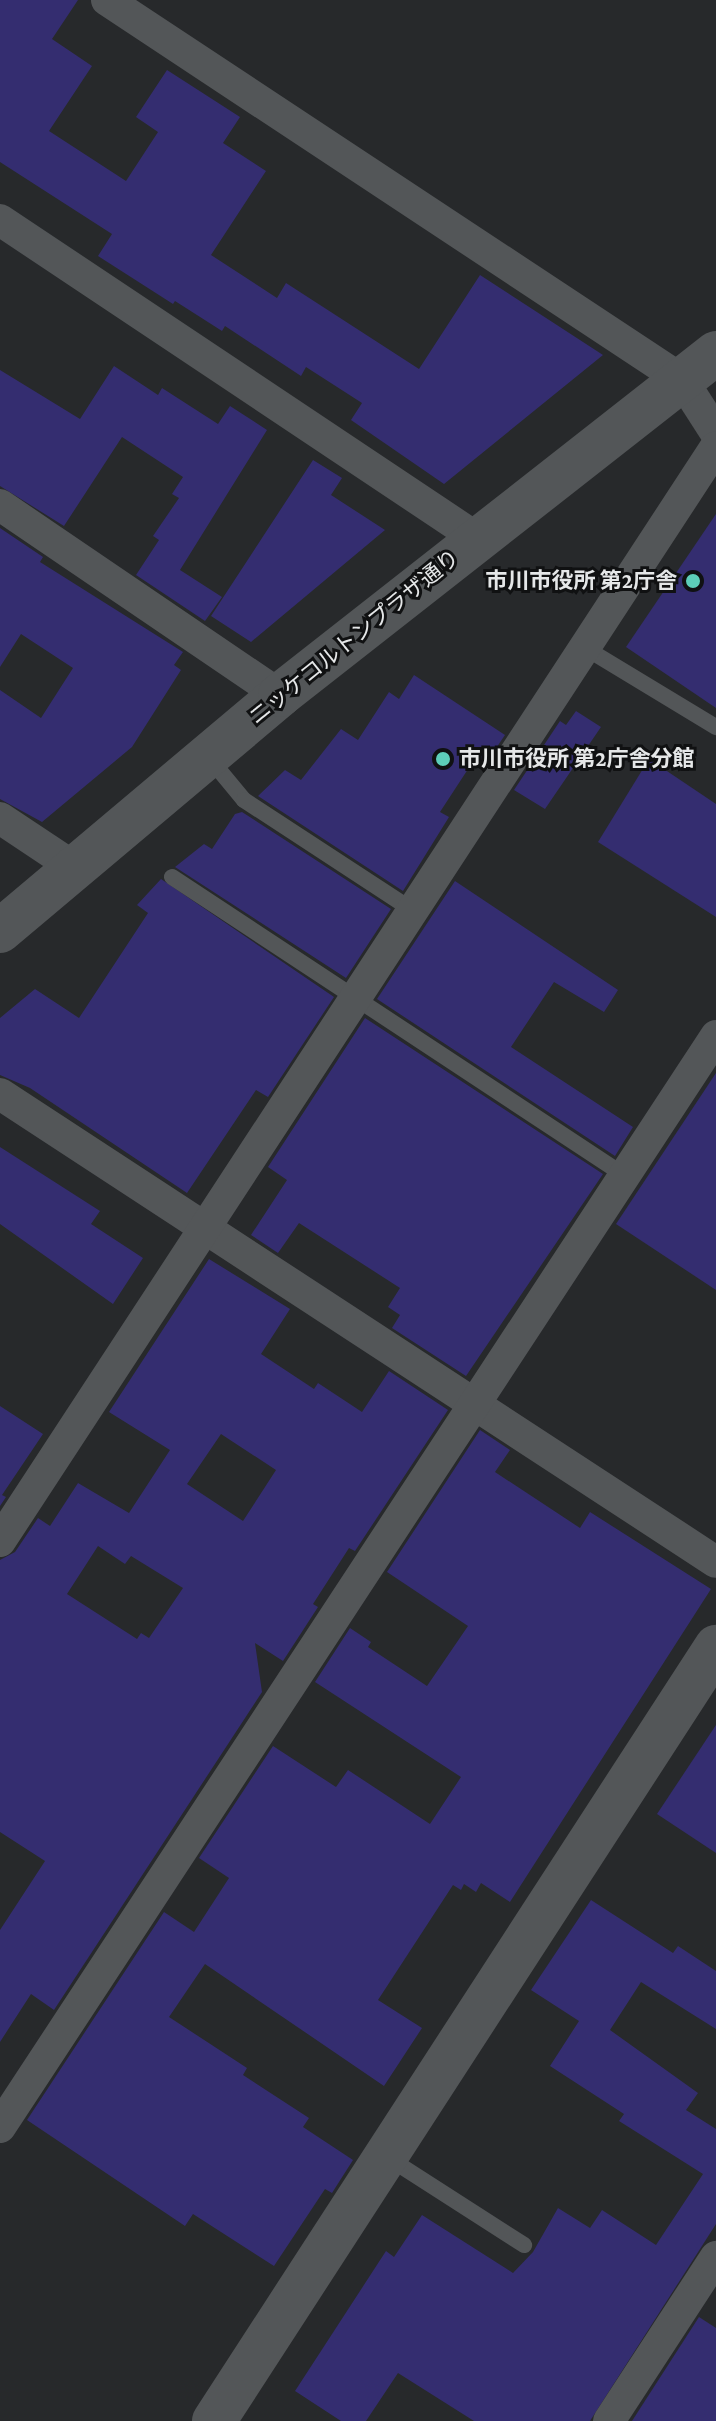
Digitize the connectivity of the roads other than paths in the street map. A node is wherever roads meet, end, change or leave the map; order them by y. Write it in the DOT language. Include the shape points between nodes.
graph roads {
  1 [pos="107,0"];
  2 [pos="0,220"];
  3 [pos="716,353"];
  4 [pos="682,380"];
  5 [pos="716,433"];
  6 [pos="716,447"];
  7 [pos="0,505"];
  8 [pos="478,539"];
  9 [pos="587,649"];
  10 [pos="280,695"];
  11 [pos="716,727"];
  12 [pos="207,756"];
  13 [pos="0,818"];
  14 [pos="75,868"];
  15 [pos="172,877"];
  16 [pos="412,910"];
  17 [pos="0,931"];
  18 [pos="353,999"];
  19 [pos="716,1036"];
  20 [pos="0,1094"];
  21 [pos="624,1175"];
  22 [pos="205,1228"];
  23 [pos="474,1404"];
  24 [pos="0,1541"];
  25 [pos="716,1562"];
  26 [pos="716,1647"];
  27 [pos="0,2127"];
  28 [pos="386,2156"];
  29 [pos="524,2245"];
  30 [pos="716,2257"];
  31 [pos="214,2421"];
  32 [pos="609,2421"];
  1 -- 4 [label="street"];
  2 -- 8 [label="street"];
  3 -- 4 [label="street, ニッケコルトンプラザ通り"];
  4 -- 5 [label="street"];
  4 -- 8 [label="street, ニッケコルトンプラザ通り"];
  6 -- 9 [label="street"];
  7 -- 10 [label="street"];
  8 -- 10 [label="street, ニッケコルトンプラザ通り"];
  9 -- 11 [label="lane" via="684,698"];
  9 -- 16 [label="street"];
  10 -- 12 [label="street, ニッケコルトンプラザ通り"];
  12 -- 14 [label="street, ニッケコルトンプラザ通り"];
  12 -- 16 [label="lane" via="244,800"];
  13 -- 14 [label="street"];
  14 -- 17 [label="street, ニッケコルトンプラザ通り"];
  15 -- 18 [label="lane"];
  16 -- 18 [label="street"];
  18 -- 21 [label="lane"];
  18 -- 22 [label="street"];
  19 -- 21 [label="street"];
  20 -- 22 [label="street"];
  21 -- 23 [label="street"];
  22 -- 23 [label="street"];
  22 -- 24 [label="street"];
  23 -- 25 [label="street"];
  23 -- 27 [label="street"];
  26 -- 28 [label="street"];
  28 -- 29 [label="lane"];
  28 -- 31 [label="street"];
  30 -- 32 [label="street"];
}
